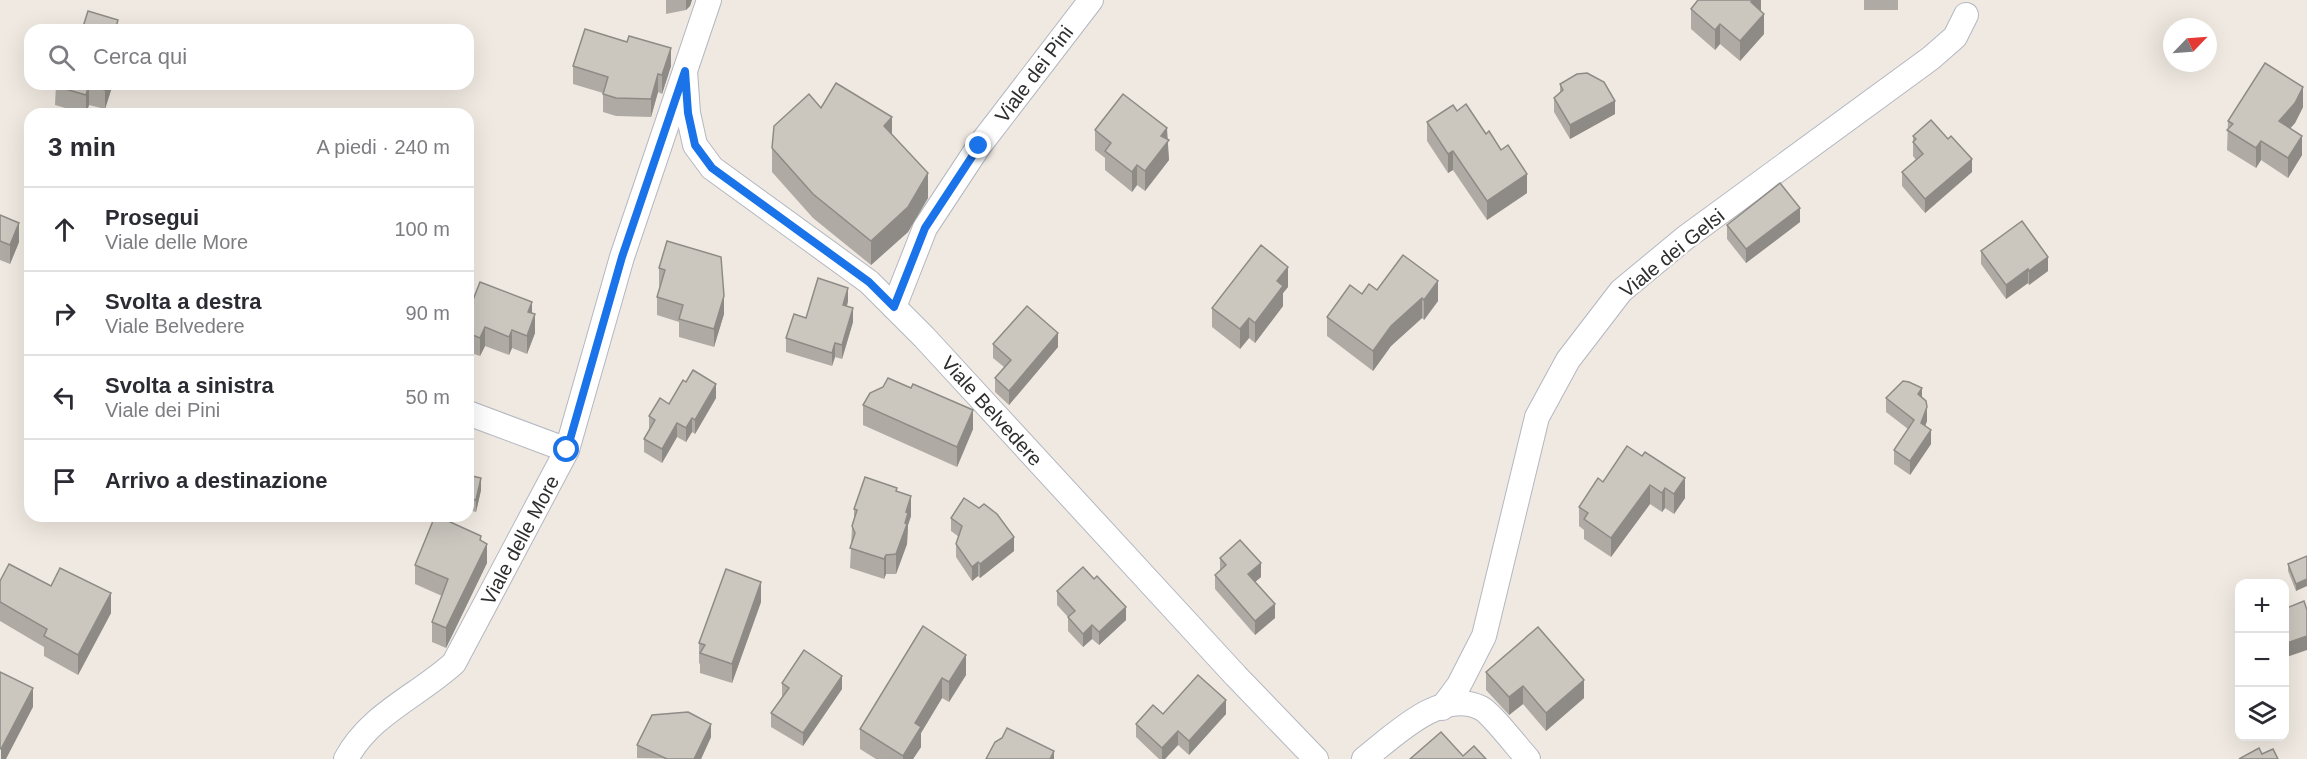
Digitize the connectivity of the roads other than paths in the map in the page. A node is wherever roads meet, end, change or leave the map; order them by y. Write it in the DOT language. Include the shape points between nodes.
graph roads {
  1 [pos="709,0"];
  2 [pos="1091,0"];
  3 [pos="1966,15"];
  4 [pos="685,71"];
  5 [pos="894,307"];
  6 [pos="474,415"];
  7 [pos="567,450"];
  8 [pos="1442,708"];
  9 [pos="346,759"];
  10 [pos="1316,759"];
  11 [pos="1364,759"];
  12 [pos="1528,759"];
  1 -- 4 [label="street, Viale delle More"];
  2 -- 5 [label="street, Viale dei Pini" via="979,146 925,228"];
  3 -- 8 [label="street, Viale dei Gelsi" via="1955,37 1931,58 1685,238 1621,291 1568,360 1537,417 1484,636"];
  4 -- 5 [label="street, Viale Belvedere" via="695,145 712,168 852,269"];
  4 -- 7 [label="street, Viale delle More" via="622,257"];
  5 -- 10 [label="street, Viale Belvedere"];
  6 -- 7 [label="street"];
  7 -- 9 [label="street, Viale delle More" via="454,663 385,713 355,742"];
  8 -- 11 [label="street" via="1426,713"];
  8 -- 12 [label="street" via="1460,702 1483,708"];
}
